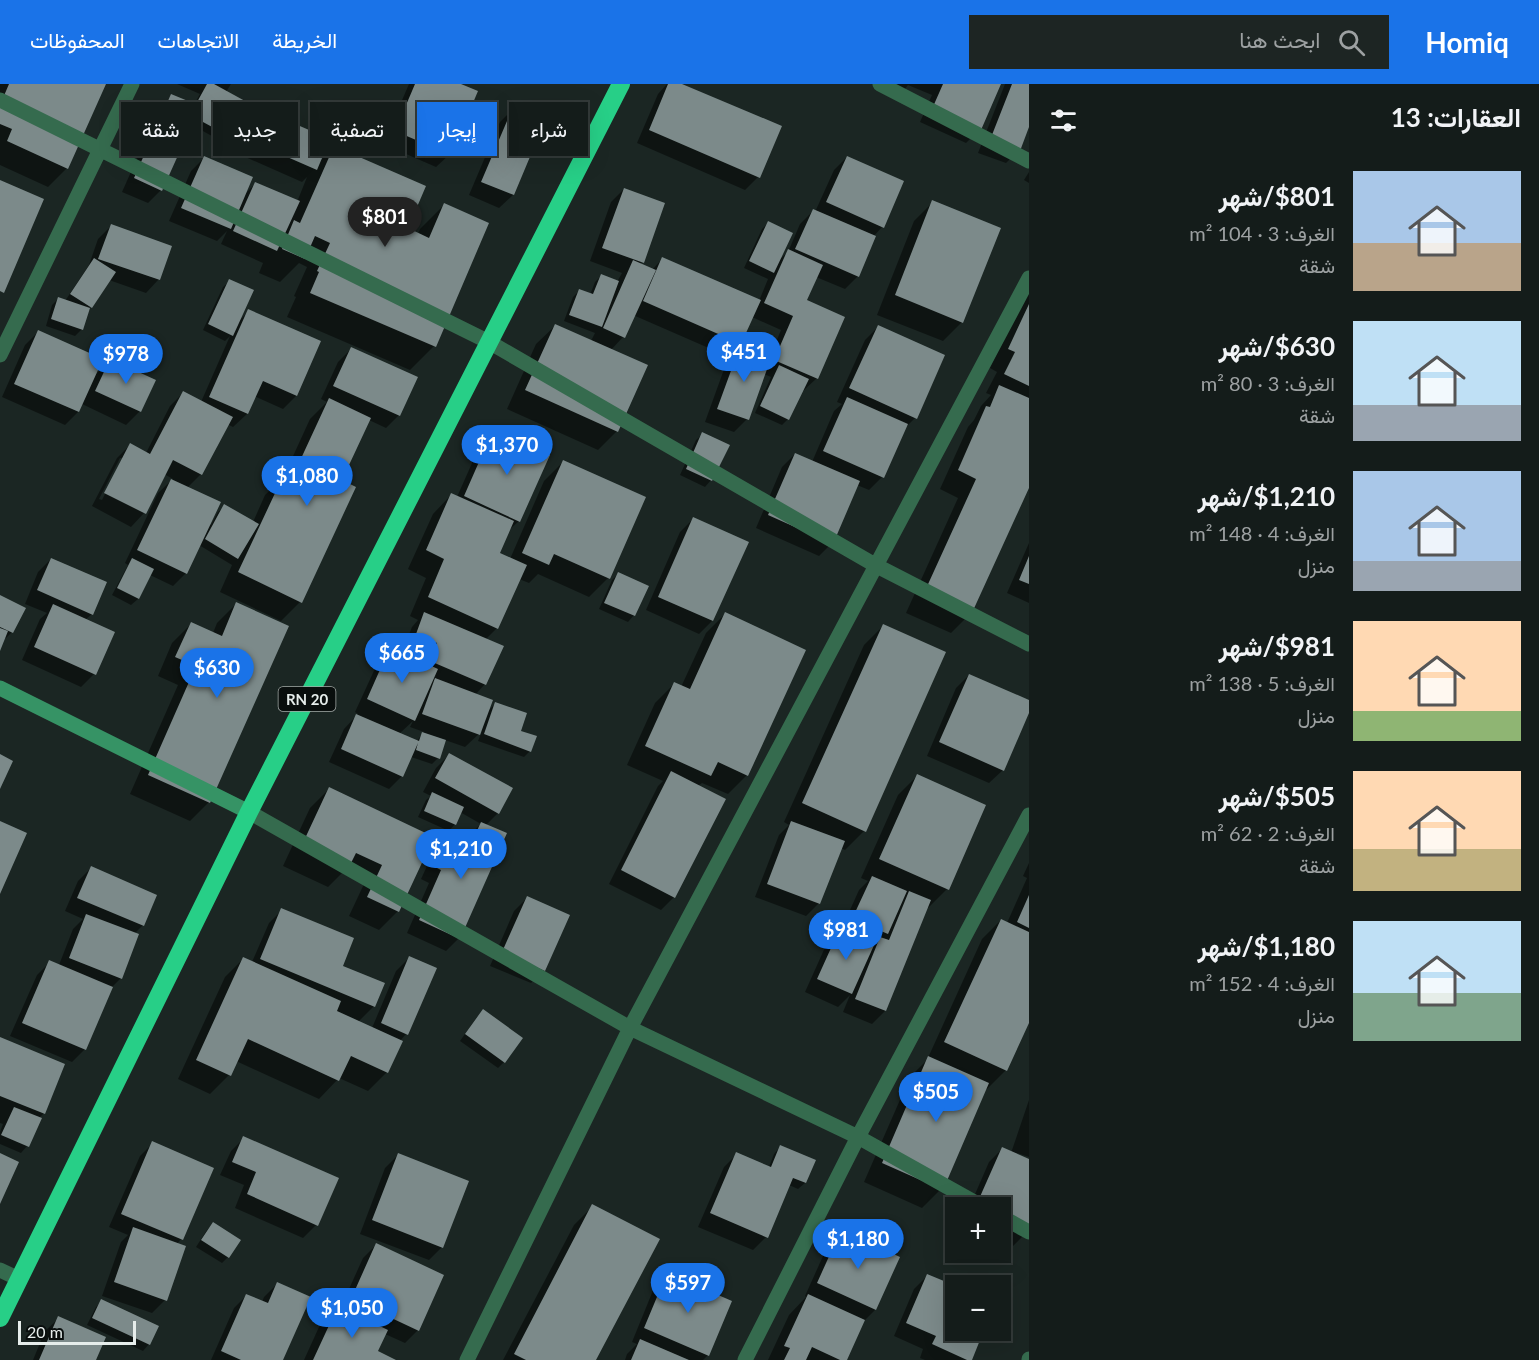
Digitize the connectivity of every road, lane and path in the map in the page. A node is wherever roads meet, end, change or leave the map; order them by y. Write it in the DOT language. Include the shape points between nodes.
graph roads {
  1 [pos="132,84"];
  2 [pos="621,84"];
  3 [pos="880,84"];
  4 [pos="0,100"];
  5 [pos="100,150"];
  6 [pos="1029,161"];
  7 [pos="1029,278"];
  8 [pos="489,342"];
  9 [pos="0,355"];
  10 [pos="875,565"];
  11 [pos="1029,644"];
  12 [pos="0,688"];
  13 [pos="249,812"];
  14 [pos="1029,815"];
  15 [pos="630,1028"];
  16 [pos="858,1137"];
  17 [pos="965,1197"];
  18 [pos="1011,1222"];
  19 [pos="1029,1232"];
  20 [pos="0,1270"];
  21 [pos="19,1279"];
  22 [pos="0,1318"];
  23 [pos="467,1360"];
  24 [pos="745,1360"];
  1 -- 5 [label="street"];
  2 -- 8 [label="highway, RN 20"];
  3 -- 6 [label="street"];
  4 -- 5 [label="street"];
  5 -- 8 [label="street"];
  5 -- 9 [label="street"];
  7 -- 10 [label="street"];
  8 -- 10 [label="street"];
  8 -- 13 [label="highway, RN 20"];
  10 -- 11 [label="street"];
  10 -- 15 [label="street"];
  12 -- 13 [label="street"];
  13 -- 15 [label="street"];
  13 -- 21 [label="highway, RN 20"];
  14 -- 16 [label="street"];
  15 -- 16 [label="street"];
  15 -- 23 [label="street"];
  16 -- 17 [label="street"];
  16 -- 24 [label="street"];
  18 -- 19 [label="street"];
  20 -- 21 [label="street"];
  21 -- 22 [label="highway, RN 20"];
}
